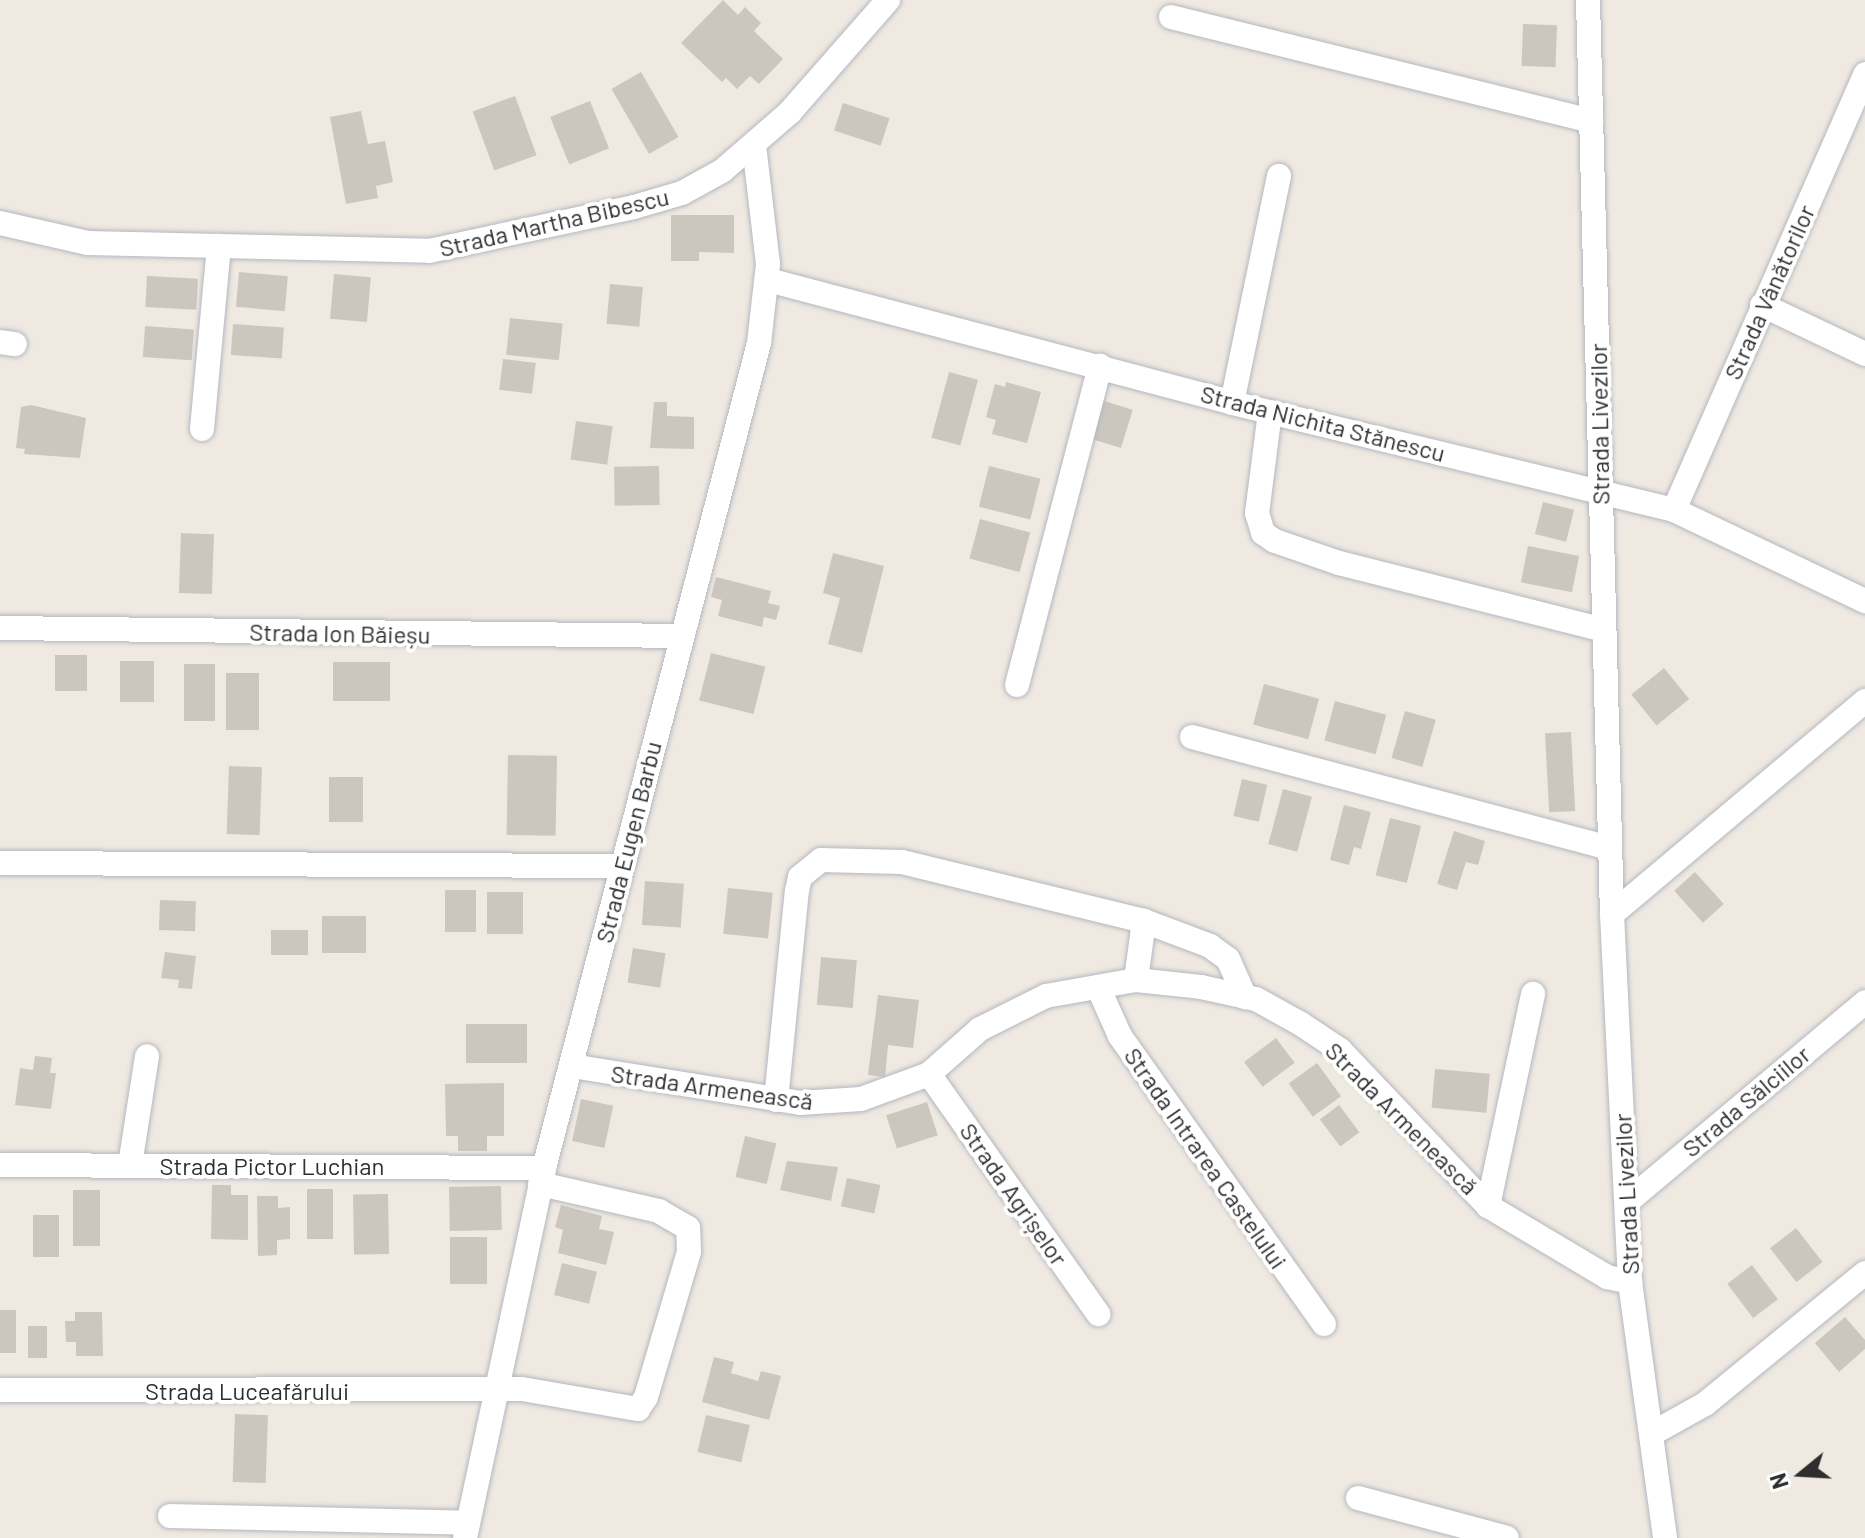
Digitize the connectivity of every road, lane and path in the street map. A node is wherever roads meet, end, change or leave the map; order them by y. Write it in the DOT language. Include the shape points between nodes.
graph roads {
  1 [pos="888,0"];
  2 [pos="1588,0"];
  3 [pos="1171,17"];
  4 [pos="1865,74"];
  5 [pos="1591,121"];
  6 [pos="754,144"];
  7 [pos="1279,176"];
  8 [pos="0,223"];
  9 [pos="219,246"];
  10 [pos="768,280"];
  11 [pos="1762,305"];
  12 [pos="1865,354"];
  13 [pos="1100,366"];
  14 [pos="1232,403"];
  15 [pos="1270,412"];
  16 [pos="202,429"];
  17 [pos="1601,491"];
  18 [pos="1674,510"];
  19 [pos="1865,601"];
  20 [pos="0,628"];
  21 [pos="1604,630"];
  22 [pos="680,636"];
  23 [pos="1017,685"];
  24 [pos="1865,701"];
  25 [pos="1192,737"];
  26 [pos="1610,848"];
  27 [pos="0,863"];
  28 [pos="622,866"];
  29 [pos="1612,914"];
  30 [pos="1144,921"];
  31 [pos="1136,980"];
  32 [pos="1098,987"];
  33 [pos="1533,994"];
  34 [pos="1245,997"];
  35 [pos="1865,1002"];
  36 [pos="147,1056"];
  37 [pos="572,1066"];
  38 [pos="929,1074"];
  39 [pos="776,1100"];
  40 [pos="0,1165"];
  41 [pos="130,1165"];
  42 [pos="542,1176"];
  43 [pos="1627,1202"];
  44 [pos="1488,1206"];
  45 [pos="1865,1273"];
  46 [pos="1630,1282"];
  47 [pos="1098,1314"];
  48 [pos="1324,1324"];
  49 [pos="0,1390"];
  50 [pos="494,1390"];
  51 [pos="1653,1433"];
  52 [pos="1358,1498"];
  53 [pos="170,1516"];
  54 [pos="466,1530"];
  55 [pos="1507,1538"];
  56 [pos="1665,1538"];
  1 -- 6 [label="street, Strada Martha Bibescu" via="790,112"];
  2 -- 5 [label="street, Strada Livezilor"];
  3 -- 5 [label="street"];
  4 -- 11 [label="street, Strada Vânătorilor"];
  5 -- 17 [label="street, Strada Livezilor"];
  6 -- 9 [label="street, Strada Martha Bibescu" via="722,171 682,193 429,251"];
  6 -- 10 [label="street, Strada Eugen Barbu"];
  7 -- 14 [label="street"];
  8 -- 9 [label="street, Strada Martha Bibescu" via="88,243"];
  9 -- 16 [label="street"];
  10 -- 13 [label="street, Strada Nichita Stănescu"];
  10 -- 22 [label="street, Strada Eugen Barbu" via="759,343"];
  11 -- 12 [label="street"];
  11 -- 18 [label="street, Strada Vânătorilor"];
  13 -- 14 [label="street, Strada Nichita Stănescu"];
  13 -- 23 [label="street"];
  14 -- 15 [label="street, Strada Nichita Stănescu"];
  15 -- 17 [label="street, Strada Nichita Stănescu"];
  15 -- 21 [label="street" via="1257,513 1263,533 1275,541 1339,563"];
  17 -- 18 [label="street, Strada Nichita Stănescu"];
  17 -- 21 [label="street, Strada Livezilor"];
  18 -- 19 [label="street, Strada Nichita Stănescu"];
  20 -- 22 [label="street, Strada Ion Băieșu"];
  21 -- 26 [label="street, Strada Livezilor"];
  22 -- 28 [label="street, Strada Eugen Barbu"];
  24 -- 29 [label="street"];
  25 -- 26 [label="street"];
  26 -- 29 [label="street, Strada Livezilor"];
  27 -- 28 [label="street"];
  28 -- 37 [label="street, Strada Eugen Barbu"];
  29 -- 43 [label="street, Strada Livezilor"];
  30 -- 31 [label="street"];
  30 -- 34 [label="street" via="1219,952 1228,959"];
  30 -- 39 [label="street" via="902,862 821,860 800,877 797,891"];
  31 -- 32 [label="street, Strada Armenească"];
  31 -- 34 [label="street, Strada Armenească"];
  32 -- 38 [label="street, Strada Armenească" via="1046,996 980,1029"];
  32 -- 48 [label="street, Strada Intrarea Castelului" via="1120,1036"];
  33 -- 44 [label="street"];
  34 -- 44 [label="street, Strada Armenească" via="1340,1050"];
  35 -- 43 [label="street, Strada Sălciilor"];
  36 -- 41 [label="street"];
  37 -- 39 [label="street, Strada Armenească"];
  37 -- 42 [label="street, Strada Eugen Barbu"];
  38 -- 39 [label="street, Strada Armenească" via="888,1094 861,1099"];
  38 -- 47 [label="street, Strada Agrișelor"];
  40 -- 41 [label="street, Strada Pictor Luchian"];
  41 -- 42 [label="street, Strada Pictor Luchian"];
  42 -- 50 [label="street, Strada Eugen Barbu"];
  42 -- 50 [label="street, Strada Pictor Luchian" via="680,1220 691,1239 689,1252 638,1409 553,1391"];
  43 -- 46 [label="street, Strada Livezilor"];
  44 -- 46 [label="street, Strada Armenească" via="1607,1277"];
  45 -- 51 [label="street" via="1705,1404"];
  46 -- 51 [label="street, Strada Livezilor"];
  49 -- 50 [label="street, Strada Luceafărului"];
  50 -- 54 [label="street, Strada Eugen Barbu"];
  51 -- 56 [label="street, Strada Livezilor"];
  52 -- 55 [label="street"];
  53 -- 54 [label="street"];
}
